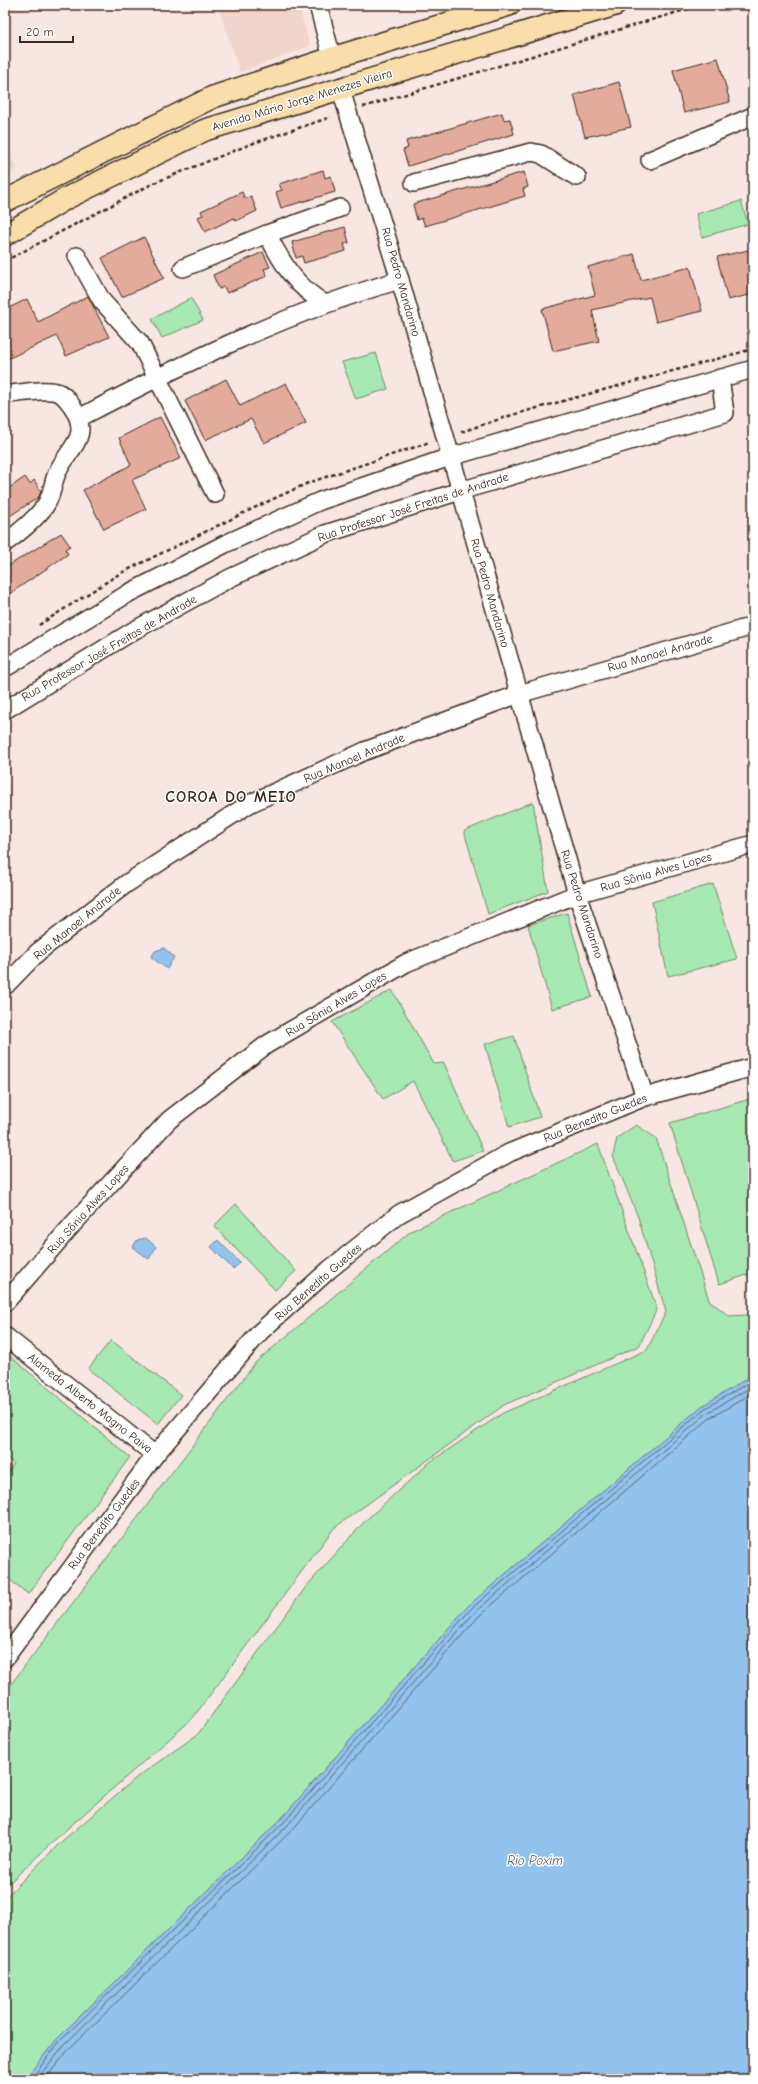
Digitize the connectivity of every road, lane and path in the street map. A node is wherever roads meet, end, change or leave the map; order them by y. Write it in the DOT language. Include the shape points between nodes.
graph roads {
  1 [pos="318,5"];
  2 [pos="509,5"];
  3 [pos="615,5"];
  4 [pos="332,58"];
  5 [pos="340,87"];
  6 [pos="213,97"];
  7 [pos="753,116"];
  8 [pos="205,130"];
  9 [pos="650,160"];
  10 [pos="577,177"];
  11 [pos="414,183"];
  12 [pos="5,201"];
  13 [pos="340,208"];
  14 [pos="267,234"];
  15 [pos="5,235"];
  16 [pos="77,256"];
  17 [pos="183,268"];
  18 [pos="400,280"];
  19 [pos="325,304"];
  20 [pos="753,369"];
  21 [pos="157,377"];
  22 [pos="720,378"];
  23 [pos="5,394"];
  24 [pos="79,418"];
  25 [pos="450,458"];
  26 [pos="460,490"];
  27 [pos="215,494"];
  28 [pos="5,543"];
  29 [pos="753,626"];
  30 [pos="5,668"];
  31 [pos="519,694"];
  32 [pos="7,704"];
  33 [pos="753,844"];
  34 [pos="577,894"];
  35 [pos="5,986"];
  36 [pos="753,1067"];
  37 [pos="645,1097"];
  38 [pos="5,1303"];
  39 [pos="5,1336"];
  40 [pos="155,1455"];
  41 [pos="5,1658"];
  1 -- 4 [label="street"];
  2 -- 4 [label="main road"];
  3 -- 5 [label="main road, Avenida Mário Jorge Menezes Vieira"];
  4 -- 6 [label="main road"];
  5 -- 8 [label="main road, Avenida Mário Jorge Menezes Vieira"];
  5 -- 18 [label="street, Rua Pedro Mandarino"];
  6 -- 8 [label="main road" via="214,107"];
  6 -- 12 [label="main road"];
  7 -- 9 [label="street"];
  8 -- 15 [label="main road, Avenida Mário Jorge Menezes Vieira" via="67,198"];
  10 -- 11 [label="street" via="541,154 531,152"];
  13 -- 14 [label="street"];
  14 -- 17 [label="street"];
  14 -- 19 [label="street" via="287,270 300,286"];
  16 -- 21 [label="street" via="102,301 140,343"];
  18 -- 19 [label="street"];
  18 -- 25 [label="street, Rua Pedro Mandarino"];
  19 -- 21 [label="street"];
  20 -- 22 [label="street"];
  21 -- 24 [label="street"];
  21 -- 27 [label="street"];
  22 -- 25 [label="street"];
  22 -- 26 [label="street, Rua Professor José Freitas de Andrade" via="724,413"];
  23 -- 24 [label="street" via="50,390 58,392 66,398"];
  24 -- 28 [label="street" via="77,442 58,470 46,504 22,531"];
  25 -- 26 [label="street, Rua Pedro Mandarino"];
  25 -- 30 [label="street" via="320,501 225,544 129,593"];
  26 -- 31 [label="street, Rua Pedro Mandarino"];
  26 -- 32 [label="street, Rua Professor José Freitas de Andrade" via="325,534 230,578"];
  29 -- 31 [label="street, Rua Manoel Andrade"];
  31 -- 34 [label="street, Rua Pedro Mandarino"];
  31 -- 35 [label="street, Rua Manoel Andrade" via="365,751 249,804 126,884 38,952"];
  33 -- 34 [label="street, Rua Sônia Alves Lopes"];
  34 -- 37 [label="street, Rua Pedro Mandarino"];
  34 -- 38 [label="street, Rua Sônia Alves Lopes" via="406,963 266,1045 169,1120 73,1224"];
  36 -- 37 [label="street, Rua Benedito Guedes"];
  37 -- 40 [label="street, Rua Benedito Guedes" via="509,1153 399,1214 330,1269 261,1331"];
  39 -- 40 [label="street, Alameda Alberto Magno Paiva"];
  40 -- 41 [label="street, Rua Benedito Guedes"];
}
